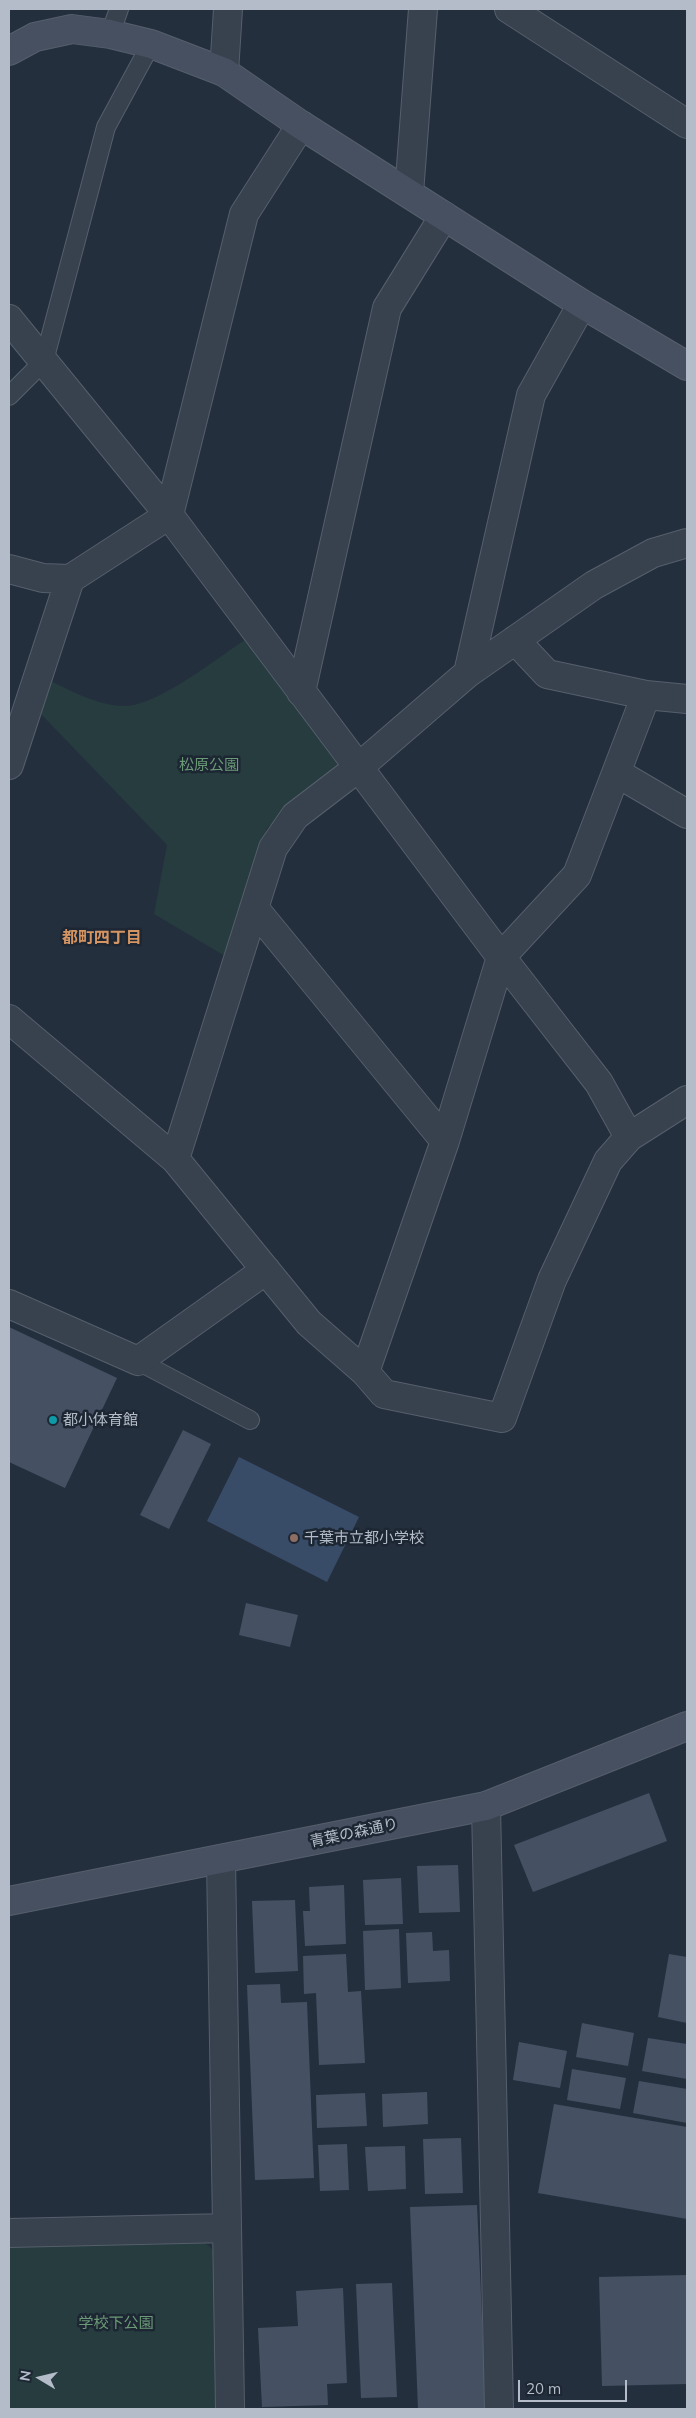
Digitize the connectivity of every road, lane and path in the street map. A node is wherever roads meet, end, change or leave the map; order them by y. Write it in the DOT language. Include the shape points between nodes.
graph roads {
  1 [pos="119,9"];
  2 [pos="228,9"];
  3 [pos="423,9"];
  4 [pos="509,9"];
  5 [pos="110,34"];
  6 [pos="152,44"];
  7 [pos="9,50"];
  8 [pos="224,72"];
  9 [pos="687,124"];
  10 [pos="301,125"];
  11 [pos="409,193"];
  12 [pos="444,216"];
  13 [pos="582,304"];
  14 [pos="9,319"];
  15 [pos="44,361"];
  16 [pos="687,366"];
  17 [pos="9,396"];
  18 [pos="169,515"];
  19 [pos="687,543"];
  20 [pos="9,569"];
  21 [pos="70,579"];
  22 [pos="514,640"];
  23 [pos="468,673"];
  24 [pos="302,692"];
  25 [pos="646,695"];
  26 [pos="687,699"];
  27 [pos="9,765"];
  28 [pos="360,767"];
  29 [pos="617,773"];
  30 [pos="687,814"];
  31 [pos="254,908"];
  32 [pos="501,958"];
  33 [pos="9,1019"];
  34 [pos="687,1100"];
  35 [pos="629,1138"];
  36 [pos="446,1142"];
  37 [pos="175,1159"];
  38 [pos="266,1270"];
  39 [pos="9,1304"];
  40 [pos="138,1361"];
  41 [pos="365,1372"];
  42 [pos="250,1420"];
  43 [pos="687,1726"];
  44 [pos="486,1806"];
  45 [pos="221,1860"];
  46 [pos="9,1900"];
  47 [pos="228,2228"];
  48 [pos="9,2232"];
  49 [pos="230,2409"];
  50 [pos="499,2409"];
  1 -- 5 [label="lane"];
  2 -- 8 [label="street"];
  3 -- 11 [label="street"];
  4 -- 9 [label="street"];
  5 -- 6 [label="street"];
  5 -- 7 [label="street" via="72,29 35,37"];
  6 -- 8 [label="street"];
  6 -- 15 [label="lane" via="106,127"];
  8 -- 10 [label="street"];
  10 -- 11 [label="street"];
  10 -- 18 [label="street" via="244,214"];
  11 -- 12 [label="street"];
  12 -- 13 [label="street"];
  12 -- 24 [label="street" via="387,308"];
  13 -- 16 [label="street"];
  13 -- 23 [label="street" via="531,395"];
  14 -- 15 [label="street"];
  15 -- 17 [label="lane"];
  15 -- 18 [label="street"];
  18 -- 21 [label="street"];
  18 -- 24 [label="street"];
  19 -- 22 [label="street" via="653,553 594,585"];
  20 -- 21 [label="street" via="43,578"];
  21 -- 27 [label="street"];
  22 -- 23 [label="street"];
  22 -- 25 [label="street" via="547,674"];
  23 -- 28 [label="street"];
  24 -- 28 [label="street"];
  25 -- 26 [label="street"];
  25 -- 29 [label="street"];
  28 -- 31 [label="street" via="295,816 273,848"];
  28 -- 32 [label="street"];
  29 -- 30 [label="street"];
  29 -- 32 [label="street" via="577,875"];
  31 -- 36 [label="street"];
  31 -- 37 [label="street"];
  32 -- 35 [label="street" via="599,1083"];
  32 -- 36 [label="street"];
  33 -- 37 [label="street"];
  34 -- 35 [label="street"];
  35 -- 41 [label="street" via="608,1161 552,1280 502,1418 384,1394"];
  36 -- 41 [label="street"];
  37 -- 38 [label="street"];
  38 -- 40 [label="street"];
  38 -- 41 [label="street" via="310,1323"];
  39 -- 40 [label="street"];
  40 -- 42 [label="lane"];
  43 -- 44 [label="street, 青葉の森通り"];
  44 -- 45 [label="street, 青葉の森通り"];
  44 -- 50 [label="street"];
  45 -- 46 [label="street, 青葉の森通り"];
  45 -- 47 [label="street"];
  47 -- 48 [label="street"];
  47 -- 49 [label="street"];
}
